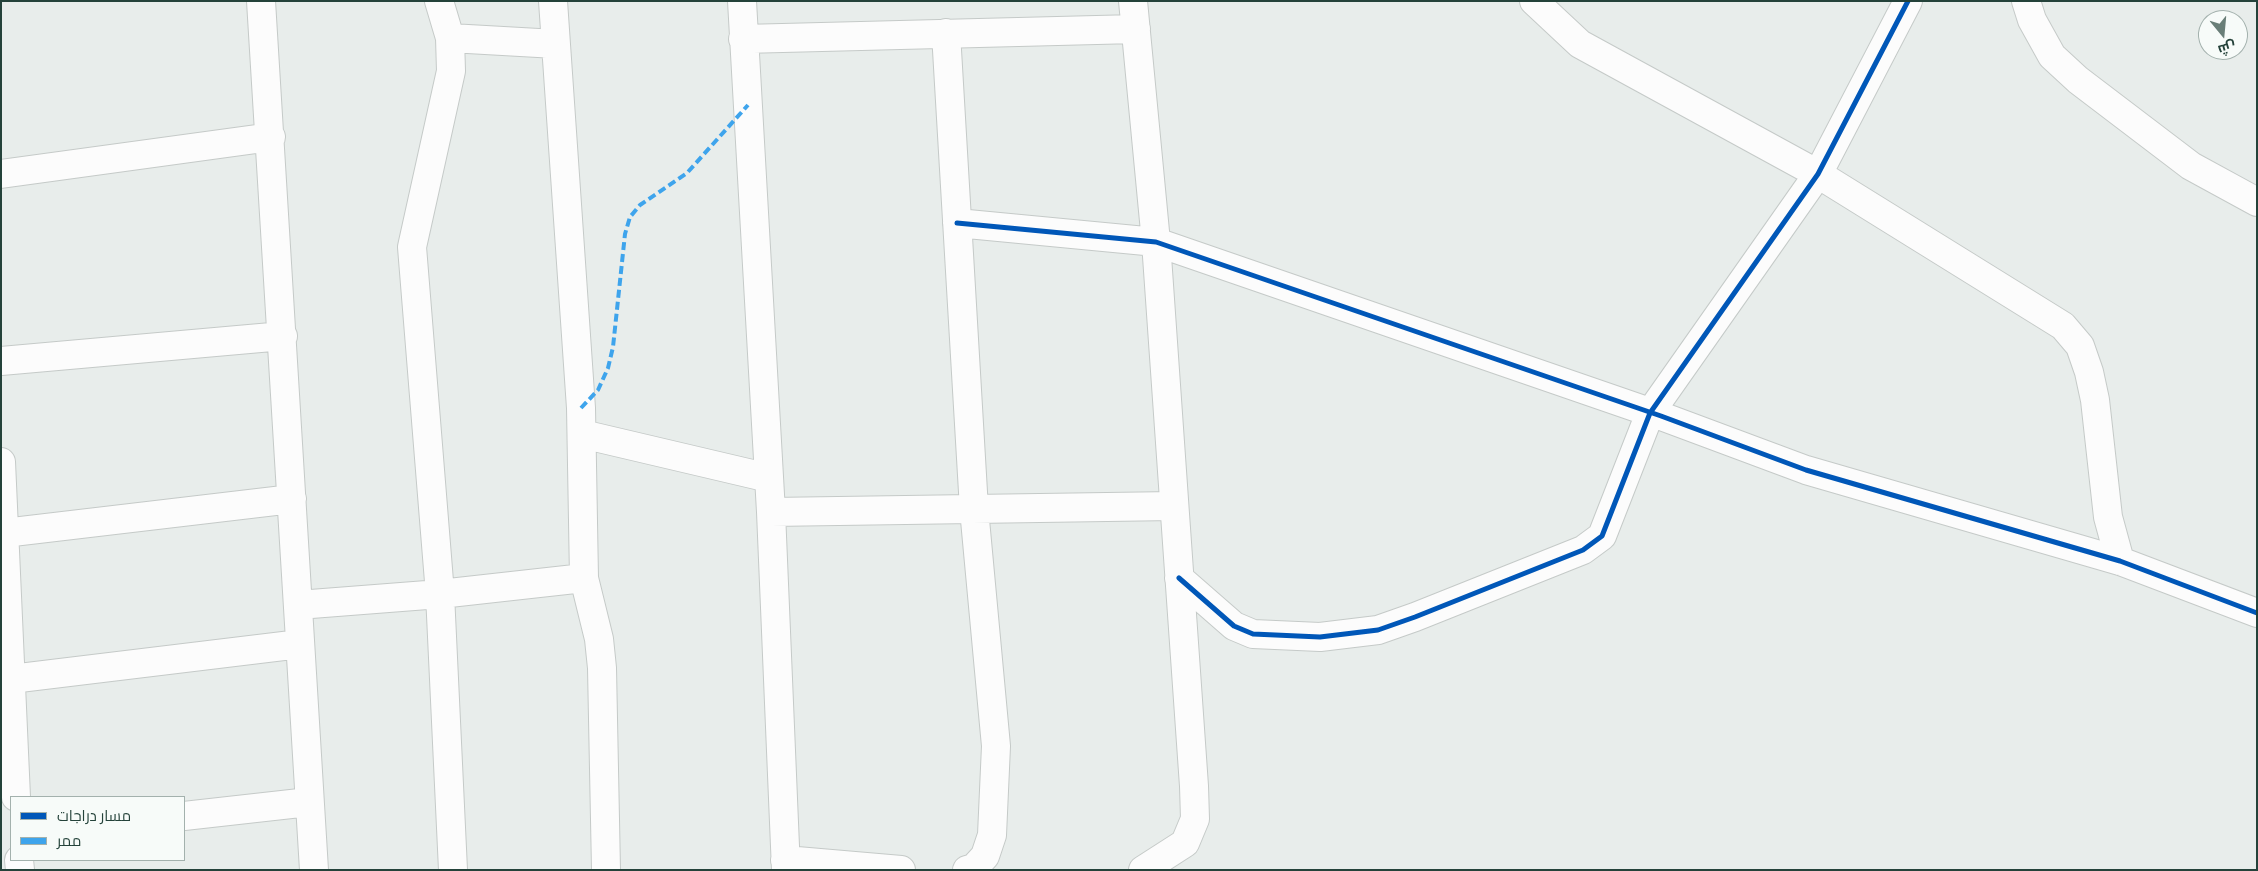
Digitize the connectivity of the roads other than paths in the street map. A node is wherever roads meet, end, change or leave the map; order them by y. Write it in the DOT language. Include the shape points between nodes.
graph roads {
  1 [pos="261,1"];
  2 [pos="438,1"];
  3 [pos="553,1"];
  4 [pos="742,1"];
  5 [pos="1133,1"];
  6 [pos="1534,1"];
  7 [pos="1908,1"];
  8 [pos="2026,1"];
  9 [pos="1136,29"];
  10 [pos="946,33"];
  11 [pos="450,38"];
  12 [pos="743,39"];
  13 [pos="556,44"];
  14 [pos="270,137"];
  15 [pos="1,174"];
  16 [pos="1818,174"];
  17 [pos="2257,202"];
  18 [pos="957,224"];
  19 [pos="1156,242"];
  20 [pos="283,336"];
  21 [pos="1,360"];
  22 [pos="1650,413"];
  23 [pos="582,434"];
  24 [pos="1,462"];
  25 [pos="769,478"];
  26 [pos="292,499"];
  27 [pos="1174,506"];
  28 [pos="974,509"];
  29 [pos="771,512"];
  30 [pos="4,533"];
  31 [pos="2120,561"];
  32 [pos="584,578"];
  33 [pos="1179,578"];
  34 [pos="440,594"];
  35 [pos="298,605"];
  36 [pos="2257,613"];
  37 [pos="300,644"];
  38 [pos="11,679"];
  39 [pos="16,796"];
  40 [pos="309,802"];
  41 [pos="185,816"];
  42 [pos="786,865"];
  43 [pos="314,870"];
  44 [pos="453,870"];
  45 [pos="606,870"];
  46 [pos="900,870"];
  47 [pos="967,870"];
  48 [pos="1142,870"];
  1 -- 14 [label="street"];
  2 -- 11 [label="street"];
  3 -- 13 [label="street"];
  4 -- 12 [label="street"];
  5 -- 9 [label="street"];
  6 -- 16 [label="street" via="1580,44"];
  7 -- 16 [label="street"];
  8 -- 17 [label="street" via="2032,20 2052,56 2078,80 2191,166"];
  9 -- 10 [label="street"];
  9 -- 19 [label="street"];
  10 -- 12 [label="street"];
  10 -- 18 [label="street"];
  11 -- 13 [label="street"];
  11 -- 34 [label="street" via="451,71 412,247"];
  12 -- 25 [label="street"];
  13 -- 23 [label="street"];
  14 -- 15 [label="street"];
  14 -- 20 [label="street"];
  16 -- 22 [label="street"];
  16 -- 31 [label="street" via="2063,326 2080,346 2095,400 2108,517"];
  18 -- 19 [label="street"];
  18 -- 28 [label="street"];
  19 -- 22 [label="street"];
  19 -- 27 [label="street"];
  20 -- 21 [label="street"];
  20 -- 26 [label="street"];
  22 -- 31 [label="street" via="1806,470"];
  22 -- 33 [label="street" via="1602,536 1583,550 1415,618 1378,630 1320,637 1253,634 1234,626"];
  23 -- 25 [label="street"];
  23 -- 32 [label="street"];
  24 -- 30 [label="street"];
  25 -- 29 [label="street"];
  26 -- 30 [label="street"];
  26 -- 35 [label="street"];
  27 -- 28 [label="street"];
  27 -- 33 [label="street"];
  28 -- 29 [label="street"];
  28 -- 47 [label="street" via="996,746 992,835 986,856 974,868"];
  29 -- 42 [label="street"];
  30 -- 38 [label="street"];
  31 -- 36 [label="street"];
  32 -- 34 [label="street"];
  32 -- 45 [label="street" via="599,639 602,668"];
  33 -- 48 [label="street" via="1195,819 1184,843"];
  34 -- 35 [label="street"];
  34 -- 44 [label="street"];
  35 -- 37 [label="street"];
  37 -- 38 [label="street"];
  37 -- 40 [label="street"];
  38 -- 39 [label="street"];
  40 -- 41 [label="street"];
  40 -- 43 [label="street"];
  42 -- 46 [label="street"];
}
